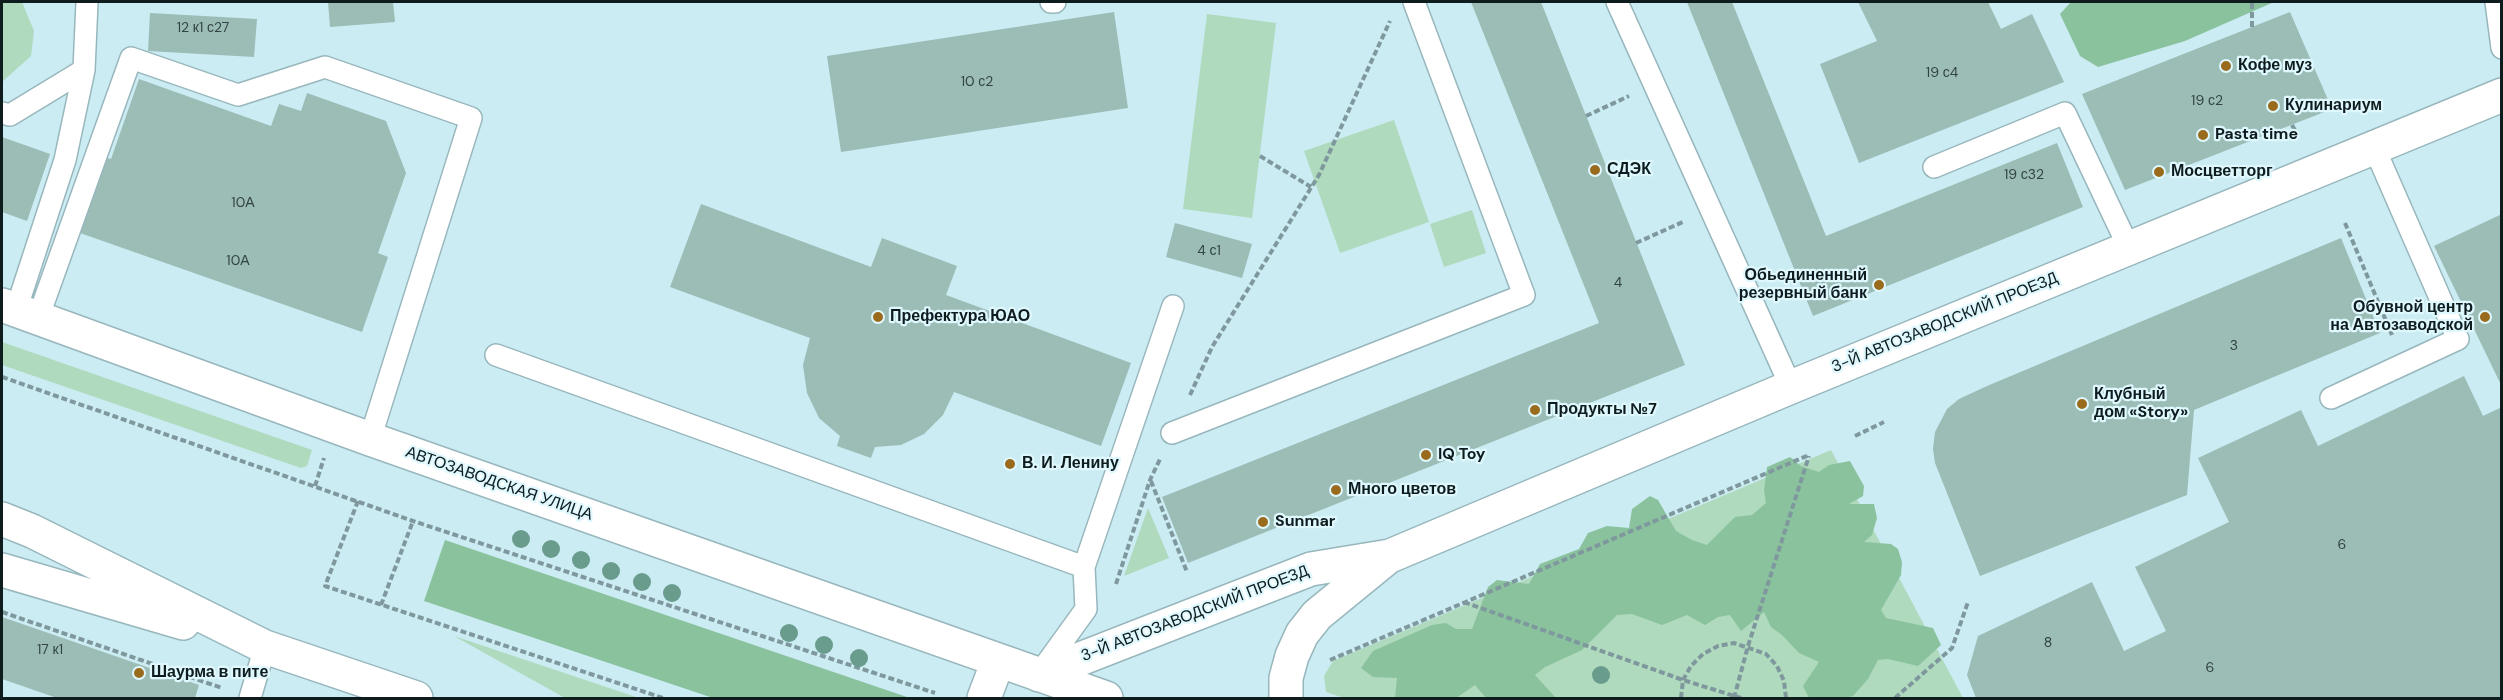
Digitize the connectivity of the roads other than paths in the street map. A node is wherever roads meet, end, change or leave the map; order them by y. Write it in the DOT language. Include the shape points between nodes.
graph roads {
  1 [pos="87,2"];
  2 [pos="1414,2"];
  3 [pos="1617,2"];
  4 [pos="2496,2"];
  5 [pos="2502,48"];
  6 [pos="84,70"];
  7 [pos="2502,95"];
  8 [pos="2,112"];
  9 [pos="2374,147"];
  10 [pos="1934,167"];
  11 [pos="2129,248"];
  12 [pos="1173,306"];
  13 [pos="19,311"];
  14 [pos="496,355"];
  15 [pos="1791,387"];
  16 [pos="2331,398"];
  17 [pos="1172,433"];
  18 [pos="370,439"];
  19 [pos="2,519"];
  20 [pos="1390,556"];
  21 [pos="1084,567"];
  22 [pos="2,570"];
  23 [pos="265,647"];
  24 [pos="998,661"];
  25 [pos="1039,675"];
  26 [pos="250,698"];
  27 [pos="416,699"];
  28 [pos="984,699"];
  29 [pos="1106,699"];
  30 [pos="1286,699"];
  1 -- 6 [label="lane"];
  2 -- 17 [label="lane" via="1524,295"];
  3 -- 15 [label="lane"];
  4 -- 5 [label="lane"];
  6 -- 8 [label="lane" via="10,115"];
  6 -- 13 [label="lane" via="65,160"];
  7 -- 9 [label="main road, 3-Й АВТОЗАВОДСКИЙ ПРОЕЗД"];
  9 -- 11 [label="main road, 3-Й АВТОЗАВОДСКИЙ ПРОЕЗД"];
  9 -- 16 [label="lane" via="2458,339"];
  10 -- 11 [label="lane" via="2065,113"];
  11 -- 15 [label="main road, 3-Й АВТОЗАВОДСКИЙ ПРОЕЗД"];
  12 -- 21 [label="lane"];
  13 -- 18 [label="main road, АВТОЗАВОДСКАЯ УЛИЦА"];
  13 -- 18 [label="lane" via="131,58 238,95 325,67 471,118"];
  14 -- 21 [label="lane"];
  15 -- 20 [label="main road, 3-Й АВТОЗАВОДСКИЙ ПРОЕЗД"];
  18 -- 24 [label="main road, АВТОЗАВОДСКАЯ УЛИЦА"];
  19 -- 23 [label="main road"];
  20 -- 25 [label="main road, 3-Й АВТОЗАВОДСКИЙ ПРОЕЗД" via="1311,569"];
  20 -- 30 [label="main road, 3-Й АВТОЗАВОДСКИЙ ПРОЕЗД" via="1317,615 1302,634 1286,678"];
  21 -- 25 [label="lane" via="1086,609"];
  22 -- 23 [label="main road"];
  23 -- 26 [label="lane"];
  23 -- 27 [label="main road"];
  24 -- 25 [label="main road, АВТОЗАВОДСКАЯ УЛИЦА"];
  24 -- 28 [label="main road"];
  25 -- 29 [label="main road, АВТОЗАВОДСКАЯ УЛИЦА"];
}
